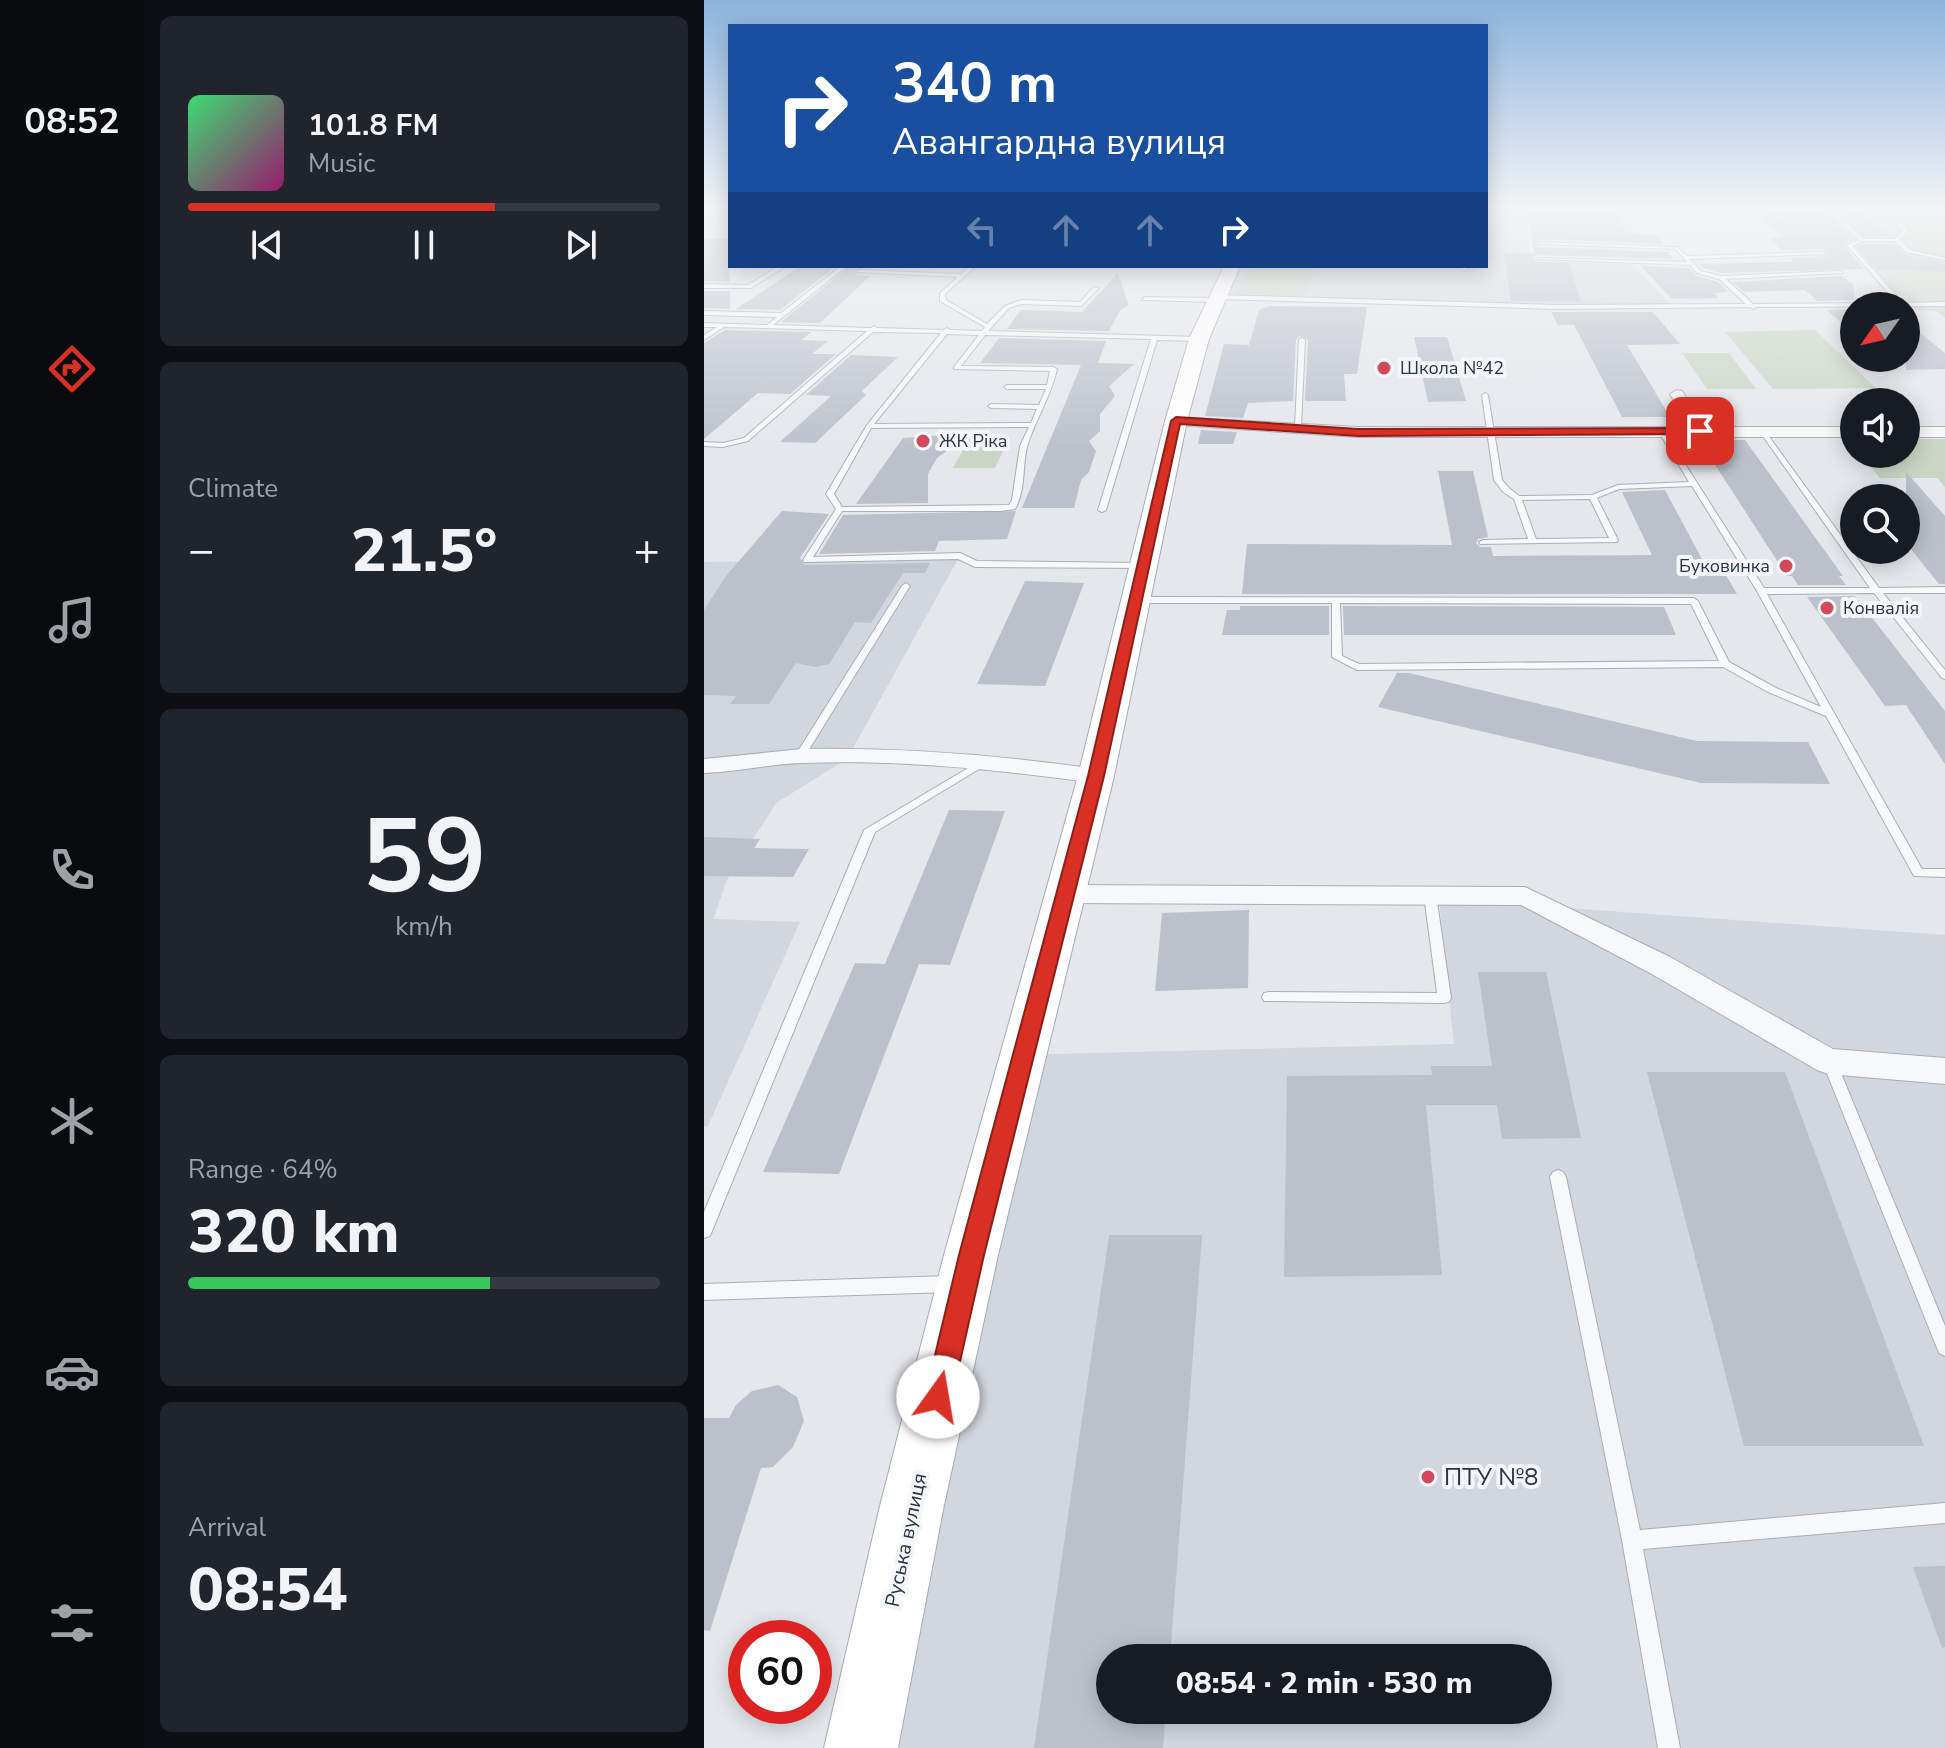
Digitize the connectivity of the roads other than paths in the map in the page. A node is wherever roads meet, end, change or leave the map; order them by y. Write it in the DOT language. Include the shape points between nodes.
graph roads {
  1 [pos="814,290"];
  2 [pos="946,290"];
  3 [pos="1095,290"];
  4 [pos="1734,290"];
  5 [pos="1144,299"];
  6 [pos="1216,301"];
  7 [pos="1920,303"];
  8 [pos="1945,304"];
  9 [pos="1840,305"];
  10 [pos="1753,307"];
  11 [pos="704,313"];
  12 [pos="781,315"];
  13 [pos="704,325"];
  14 [pos="722,326"];
  15 [pos="769,326"];
  16 [pos="874,328"];
  17 [pos="986,329"];
  18 [pos="947,330"];
  19 [pos="1155,337"];
  20 [pos="704,338"];
  21 [pos="1302,340"];
  22 [pos="1007,387"];
  23 [pos="1050,387"];
  24 [pos="1677,394"];
  25 [pos="1485,395"];
  26 [pos="991,406"];
  27 [pos="1041,407"];
  28 [pos="1176,421"];
  29 [pos="1032,425"];
  30 [pos="869,426"];
  31 [pos="1298,427"];
  32 [pos="1700,431"];
  33 [pos="1662,432"];
  34 [pos="1763,432"];
  35 [pos="1840,432"];
  36 [pos="1920,432"];
  37 [pos="1945,432"];
  38 [pos="1489,433"];
  39 [pos="704,444"];
  40 [pos="1695,484"];
  41 [pos="1593,497"];
  42 [pos="1517,498"];
  43 [pos="840,509"];
  44 [pos="1102,510"];
  45 [pos="1533,541"];
  46 [pos="1483,542"];
  47 [pos="1139,583"];
  48 [pos="906,586"];
  49 [pos="1876,590"];
  50 [pos="1945,590"];
  51 [pos="1761,591"];
  52 [pos="1336,601"];
  53 [pos="1725,664"];
  54 [pos="1945,676"];
  55 [pos="1828,714"];
  56 [pos="800,756"];
  57 [pos="985,761"];
  58 [pos="704,766"];
  59 [pos="1096,776"];
  60 [pos="1945,873"];
  61 [pos="1064,894"];
  62 [pos="1430,895"];
  63 [pos="1269,997"];
  64 [pos="1828,1061"];
  65 [pos="1945,1071"];
  66 [pos="1558,1177"];
  67 [pos="704,1231"];
  68 [pos="965,1284"];
  69 [pos="704,1292"];
  70 [pos="1945,1347"];
  71 [pos="1945,1513"];
  72 [pos="1632,1540"];
  73 [pos="861,1748"];
  74 [pos="1669,1748"];
  1 -- 12 [label="lane"];
  2 -- 17 [label="lane" via="943,301"];
  3 -- 17 [label="lane" via="1081,304 1021,302 1007,307"];
  4 -- 10 [label="lane"];
  5 -- 6 [label="lane"];
  6 -- 10 [label="lane"];
  6 -- 19 [label="lane"];
  6 -- 28 [label="main road, Руська вулиця"];
  7 -- 8 [label="lane"];
  9 -- 10 [label="lane"];
  11 -- 12 [label="lane"];
  12 -- 15 [label="lane"];
  13 -- 14 [label="lane"];
  14 -- 15 [label="lane"];
  14 -- 20 [label="lane"];
  15 -- 16 [label="lane"];
  16 -- 18 [label="lane"];
  16 -- 39 [label="lane" via="746,440"];
  17 -- 18 [label="lane"];
  17 -- 19 [label="lane"];
  17 -- 23 [label="lane" via="956,368 1054,369"];
  18 -- 30 [label="lane"];
  19 -- 44 [label="lane"];
  21 -- 31 [label="lane"];
  22 -- 23 [label="lane"];
  23 -- 27 [label="lane"];
  24 -- 32 [label="street"];
  25 -- 38 [label="lane"];
  26 -- 27 [label="lane"];
  27 -- 29 [label="lane"];
  28 -- 31 [label="street"];
  28 -- 47 [label="main road, Руська вулиця"];
  29 -- 30 [label="lane"];
  29 -- 43 [label="lane" via="1012,507"];
  30 -- 43 [label="lane" via="830,494"];
  31 -- 38 [label="street"];
  32 -- 33 [label="street"];
  32 -- 34 [label="street"];
  33 -- 38 [label="street"];
  33 -- 40 [label="lane"];
  34 -- 35 [label="street"];
  34 -- 49 [label="lane"];
  36 -- 37 [label="street"];
  38 -- 42 [label="lane" via="1498,480"];
  40 -- 41 [label="lane" via="1618,487"];
  40 -- 51 [label="lane"];
  41 -- 42 [label="lane"];
  41 -- 45 [label="lane" via="1614,540"];
  42 -- 45 [label="lane"];
  43 -- 47 [label="lane" via="807,560 960,556 975,564"];
  45 -- 46 [label="lane"];
  47 -- 52 [label="lane"];
  47 -- 59 [label="main road, Руська вулиця"];
  48 -- 56 [label="lane"];
  49 -- 50 [label="lane"];
  49 -- 51 [label="lane"];
  49 -- 54 [label="lane"];
  51 -- 55 [label="lane"];
  52 -- 53 [label="lane" via="1694,601"];
  52 -- 53 [label="lane" via="1337,657 1357,667"];
  53 -- 55 [label="lane"];
  55 -- 60 [label="lane" via="1918,873"];
  56 -- 57 [label="street"];
  56 -- 58 [label="street"];
  57 -- 59 [label="street"];
  57 -- 67 [label="lane" via="870,830"];
  59 -- 61 [label="main road, Руська вулиця"];
  61 -- 62 [label="street"];
  61 -- 68 [label="main road, Руська вулиця"];
  62 -- 63 [label="lane" via="1444,998"];
  62 -- 64 [label="street" via="1525,896"];
  64 -- 65 [label="street"];
  64 -- 70 [label="lane"];
  66 -- 72 [label="lane"];
  68 -- 69 [label="lane"];
  68 -- 73 [label="main road, Руська вулиця"];
  71 -- 72 [label="lane"];
  72 -- 74 [label="lane"];
}
